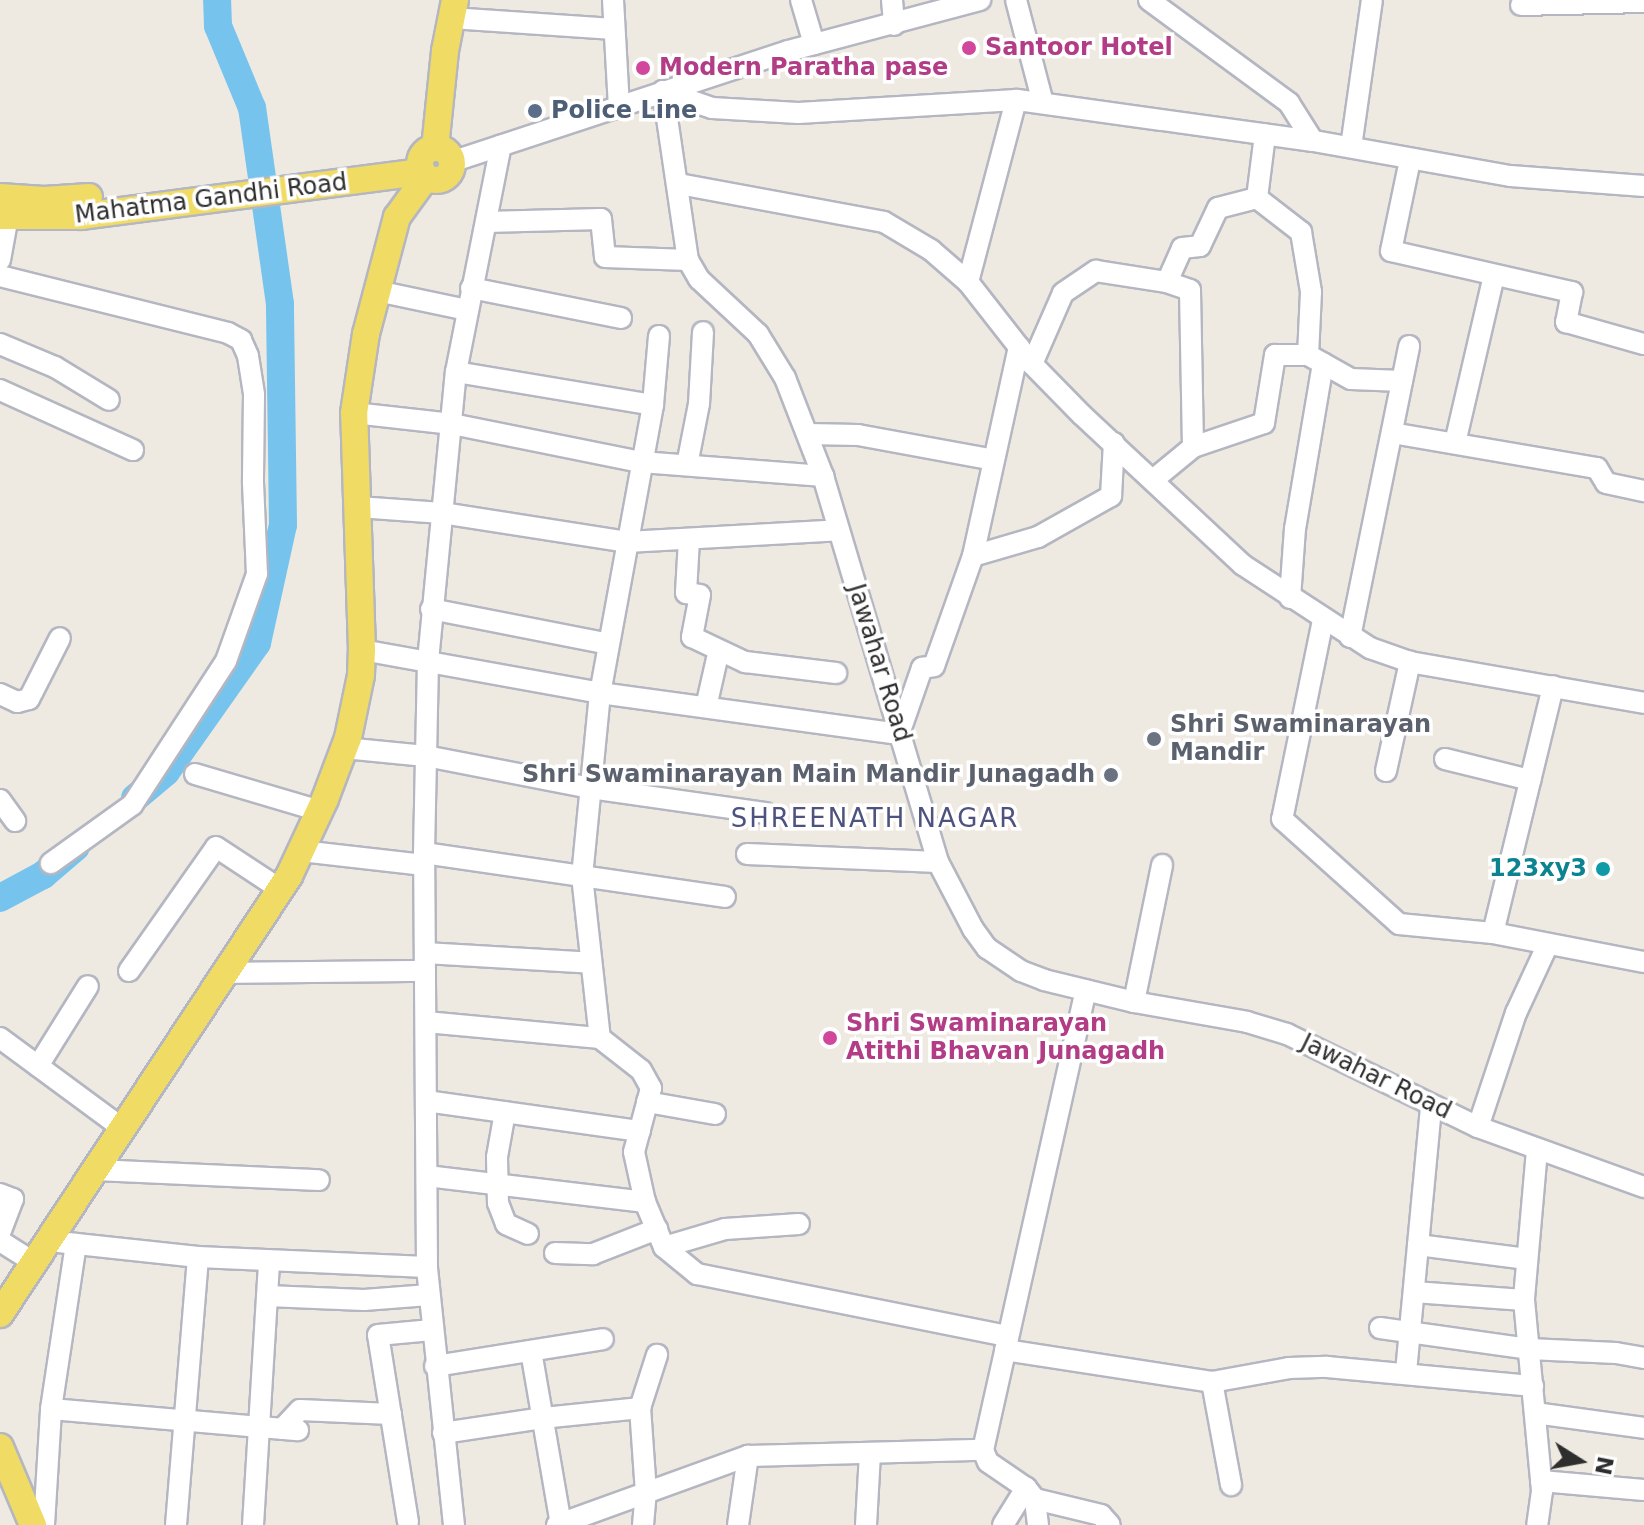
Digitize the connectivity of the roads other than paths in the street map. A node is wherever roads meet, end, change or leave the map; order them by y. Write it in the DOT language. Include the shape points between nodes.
graph roads {
  1 [pos="613,0"];
  2 [pos="801,0"];
  3 [pos="892,0"];
  4 [pos="980,0"];
  5 [pos="1016,0"];
  6 [pos="1149,0"];
  7 [pos="1372,0"];
  8 [pos="1638,1"];
  9 [pos="1521,5"];
  10 [pos="453,9"];
  11 [pos="894,25"];
  12 [pos="614,29"];
  13 [pos="814,44"];
  14 [pos="663,91"];
  15 [pos="1016,100"];
  16 [pos="1043,103"];
  17 [pos="619,106"];
  18 [pos="1265,135"];
  19 [pos="1313,141"];
  20 [pos="501,145"];
  21 [pos="1351,147"];
  22 [pos="1410,160"];
  23 [pos="431,163"];
  24 [pos="679,184"];
  25 [pos="1644,186"];
  26 [pos="1257,198"];
  27 [pos="5,207"];
  28 [pos="486,222"];
  29 [pos="0,260"];
  30 [pos="688,260"];
  31 [pos="1494,275"];
  32 [pos="0,276"];
  33 [pos="968,282"];
  34 [pos="1167,282"];
  35 [pos="471,288"];
  36 [pos="377,291"];
  37 [pos="467,310"];
  38 [pos="621,318"];
  39 [pos="703,332"];
  40 [pos="659,336"];
  41 [pos="0,344"];
  42 [pos="1644,344"];
  43 [pos="1409,346"];
  44 [pos="1019,347"];
  45 [pos="1316,359"];
  46 [pos="1032,364"];
  47 [pos="456,372"];
  48 [pos="1402,381"];
  49 [pos="0,390"];
  50 [pos="109,400"];
  51 [pos="653,405"];
  52 [pos="354,413"];
  53 [pos="452,424"];
  54 [pos="1392,433"];
  55 [pos="808,434"];
  56 [pos="1114,443"];
  57 [pos="1455,443"];
  58 [pos="1193,447"];
  59 [pos="133,450"];
  60 [pos="994,460"];
  61 [pos="641,462"];
  62 [pos="687,465"];
  63 [pos="823,476"];
  64 [pos="1153,480"];
  65 [pos="1644,491"];
  66 [pos="358,507"];
  67 [pos="442,513"];
  68 [pos="839,530"];
  69 [pos="689,539"];
  70 [pos="627,542"];
  71 [pos="973,556"];
  72 [pos="1290,598"];
  73 [pos="431,609"];
  74 [pos="1323,620"];
  75 [pos="1350,637"];
  76 [pos="60,638"];
  77 [pos="609,644"];
  78 [pos="362,650"];
  79 [pos="719,650"];
  80 [pos="428,661"];
  81 [pos="1410,662"];
  82 [pos="836,673"];
  83 [pos="1553,686"];
  84 [pos="600,693"];
  85 [pos="0,694"];
  86 [pos="1644,703"];
  87 [pos="706,707"];
  88 [pos="899,734"];
  89 [pos="344,748"];
  90 [pos="426,756"];
  91 [pos="1445,759"];
  92 [pos="1386,771"];
  93 [pos="195,774"];
  94 [pos="1530,780"];
  95 [pos="590,788"];
  96 [pos="320,811"];
  97 [pos="765,813"];
  98 [pos="301,851"];
  99 [pos="747,854"];
  100 [pos="424,859"];
  101 [pos="938,862"];
  102 [pos="51,863"];
  103 [pos="1162,865"];
  104 [pos="582,876"];
  105 [pos="280,889"];
  106 [pos="725,897"];
  107 [pos="1493,933"];
  108 [pos="1548,944"];
  109 [pos="425,962"];
  110 [pos="1644,962"];
  111 [pos="591,963"];
  112 [pos="129,971"];
  113 [pos="223,973"];
  114 [pos="88,986"];
  115 [pos="1086,990"];
  116 [pos="1134,1002"];
  117 [pos="426,1022"];
  118 [pos="0,1038"];
  119 [pos="600,1038"];
  120 [pos="38,1066"];
  121 [pos="426,1101"];
  122 [pos="647,1102"];
  123 [pos="1431,1106"];
  124 [pos="505,1112"];
  125 [pos="715,1114"];
  126 [pos="1478,1127"];
  127 [pos="122,1128"];
  128 [pos="640,1131"];
  129 [pos="1537,1150"];
  130 [pos="96,1170"];
  131 [pos="427,1176"];
  132 [pos="319,1180"];
  133 [pos="1643,1181"];
  134 [pos="496,1184"];
  135 [pos="0,1194"];
  136 [pos="645,1202"];
  137 [pos="799,1224"];
  138 [pos="0,1233"];
  139 [pos="528,1234"];
  140 [pos="661,1238"];
  141 [pos="0,1241"];
  142 [pos="76,1244"];
  143 [pos="1418,1245"];
  144 [pos="42,1252"];
  145 [pos="555,1253"];
  146 [pos="198,1257"];
  147 [pos="1527,1259"];
  148 [pos="269,1260"];
  149 [pos="427,1267"];
  150 [pos="1414,1292"];
  151 [pos="429,1295"];
  152 [pos="267,1296"];
  153 [pos="1524,1300"];
  154 [pos="0,1314"];
  155 [pos="1380,1328"];
  156 [pos="432,1330"];
  157 [pos="1410,1331"];
  158 [pos="603,1339"];
  159 [pos="1006,1343"];
  160 [pos="1529,1349"];
  161 [pos="531,1351"];
  162 [pos="657,1355"];
  163 [pos="1644,1358"];
  164 [pos="435,1366"];
  165 [pos="1406,1372"];
  166 [pos="1212,1382"];
  167 [pos="1533,1386"];
  168 [pos="640,1408"];
  169 [pos="51,1409"];
  170 [pos="1535,1413"];
  171 [pos="391,1414"];
  172 [pos="542,1418"];
  173 [pos="184,1421"];
  174 [pos="259,1427"];
  175 [pos="1644,1428"];
  176 [pos="443,1433"];
  177 [pos="0,1447"];
  178 [pos="983,1450"];
  179 [pos="870,1453"];
  180 [pos="748,1456"];
  181 [pos="0,1479"];
  182 [pos="1541,1481"];
  183 [pos="1231,1485"];
  184 [pos="1644,1490"];
  185 [pos="646,1493"];
  186 [pos="1031,1494"];
  187 [pos="408,1522"];
  188 [pos="20,1525"];
  189 [pos="33,1525"];
  190 [pos="44,1525"];
  191 [pos="176,1525"];
  192 [pos="253,1525"];
  193 [pos="454,1525"];
  194 [pos="559,1525"];
  195 [pos="643,1525"];
  196 [pos="738,1525"];
  197 [pos="866,1525"];
  198 [pos="1003,1525"];
  199 [pos="1038,1525"];
  200 [pos="1110,1525"];
  201 [pos="1537,1525"];
  1 -- 12 [label="street"];
  2 -- 13 [label="street"];
  3 -- 11 [label="street"];
  4 -- 11 [label="street, Mahatma Gandhi Road"];
  5 -- 16 [label="street"];
  6 -- 19 [label="street" via="1289,103"];
  7 -- 21 [label="street"];
  8 -- 9 [label="street"];
  10 -- 12 [label="street"];
  10 -- 23 [label="main road"];
  11 -- 13 [label="street, Mahatma Gandhi Road"];
  12 -- 17 [label="street"];
  13 -- 14 [label="street, Mahatma Gandhi Road"];
  14 -- 15 [label="street" via="712,108 798,113"];
  14 -- 17 [label="street, Mahatma Gandhi Road"];
  14 -- 24 [label="street, Jawahar Road"];
  15 -- 16 [label="street"];
  15 -- 33 [label="street"];
  16 -- 18 [label="street"];
  17 -- 20 [label="street, Mahatma Gandhi Road"];
  18 -- 19 [label="street"];
  18 -- 26 [label="street"];
  19 -- 21 [label="street"];
  20 -- 23 [label="street, Mahatma Gandhi Road"];
  20 -- 28 [label="street"];
  21 -- 22 [label="street"];
  22 -- 25 [label="street" via="1510,176"];
  22 -- 31 [label="street" via="1391,251"];
  23 -- 27 [label="main road, Mahatma Gandhi Road" via="83,207"];
  23 -- 36 [label="main road" via="397,217"];
  24 -- 30 [label="street, Jawahar Road"];
  24 -- 33 [label="street" via="884,222 931,250"];
  26 -- 34 [label="street" via="1218,208 1200,246 1182,248"];
  26 -- 45 [label="street" via="1301,232"];
  27 -- 29 [label="street"];
  28 -- 30 [label="street" via="601,219 605,257"];
  28 -- 35 [label="street"];
  30 -- 55 [label="street, Jawahar Road" via="699,279 774,356"];
  31 -- 42 [label="street" via="1572,292 1566,322"];
  31 -- 57 [label="street"];
  32 -- 102 [label="street" via="228,333 241,340 248,356 254,395 257,574 226,661 132,805"];
  33 -- 44 [label="street"];
  34 -- 46 [label="street" via="1096,271 1063,293"];
  34 -- 58 [label="street" via="1190,290"];
  35 -- 37 [label="street"];
  35 -- 38 [label="street"];
  36 -- 37 [label="street"];
  36 -- 52 [label="main road"];
  37 -- 47 [label="street"];
  39 -- 62 [label="street" via="699,404"];
  40 -- 51 [label="street"];
  41 -- 50 [label="street" via="55,367"];
  43 -- 48 [label="street"];
  44 -- 46 [label="street"];
  44 -- 60 [label="street"];
  45 -- 48 [label="street" via="1351,379"];
  45 -- 58 [label="street" via="1275,355 1264,423"];
  45 -- 72 [label="street"];
  46 -- 56 [label="street"];
  47 -- 51 [label="street"];
  47 -- 53 [label="street"];
  48 -- 54 [label="street"];
  49 -- 59 [label="street"];
  51 -- 61 [label="street"];
  52 -- 53 [label="street"];
  52 -- 66 [label="main road"];
  53 -- 61 [label="street"];
  53 -- 67 [label="street"];
  54 -- 57 [label="street"];
  54 -- 75 [label="street"];
  55 -- 60 [label="street" via="858,435"];
  55 -- 63 [label="street, Jawahar Road"];
  56 -- 64 [label="street"];
  56 -- 71 [label="street" via="1111,496 1038,537"];
  57 -- 65 [label="street" via="1597,468 1606,483"];
  58 -- 64 [label="street"];
  60 -- 71 [label="street"];
  61 -- 62 [label="street"];
  61 -- 70 [label="street"];
  62 -- 63 [label="street"];
  63 -- 68 [label="street, Jawahar Road"];
  64 -- 72 [label="street" via="1243,565"];
  66 -- 67 [label="street"];
  66 -- 78 [label="main road"];
  67 -- 70 [label="street"];
  67 -- 73 [label="street"];
  68 -- 69 [label="street"];
  68 -- 88 [label="street, Jawahar Road"];
  69 -- 70 [label="street"];
  69 -- 79 [label="street" via="686,593 700,595 692,637"];
  70 -- 77 [label="street"];
  71 -- 88 [label="street" via="934,666 922,668"];
  72 -- 74 [label="street"];
  73 -- 77 [label="street"];
  73 -- 80 [label="street"];
  74 -- 75 [label="street"];
  74 -- 107 [label="street" via="1282,819 1399,924"];
  75 -- 81 [label="street"];
  76 -- 85 [label="street" via="29,699 17,702"];
  77 -- 84 [label="street"];
  78 -- 80 [label="street"];
  78 -- 89 [label="main road"];
  79 -- 82 [label="street" via="745,662"];
  79 -- 87 [label="street"];
  80 -- 84 [label="street"];
  80 -- 90 [label="street"];
  81 -- 83 [label="street"];
  81 -- 92 [label="street"];
  83 -- 86 [label="street"];
  83 -- 94 [label="street"];
  84 -- 87 [label="street"];
  84 -- 95 [label="street"];
  87 -- 88 [label="street"];
  88 -- 101 [label="street, Jawahar Road"];
  89 -- 90 [label="street"];
  89 -- 96 [label="main road"];
  90 -- 95 [label="street"];
  90 -- 100 [label="street"];
  91 -- 94 [label="street"];
  93 -- 96 [label="street"];
  94 -- 107 [label="street"];
  95 -- 97 [label="street"];
  95 -- 104 [label="street"];
  96 -- 98 [label="main road"];
  98 -- 100 [label="street"];
  98 -- 105 [label="main road"];
  99 -- 101 [label="street"];
  100 -- 104 [label="street"];
  100 -- 109 [label="street"];
  101 -- 115 [label="street, Jawahar Road" via="987,948 1021,971"];
  103 -- 116 [label="street"];
  104 -- 106 [label="street"];
  104 -- 111 [label="street"];
  105 -- 112 [label="street" via="216,847"];
  105 -- 113 [label="main road"];
  107 -- 108 [label="street"];
  108 -- 110 [label="street"];
  108 -- 126 [label="street" via="1516,1013"];
  109 -- 111 [label="street"];
  109 -- 113 [label="street"];
  109 -- 117 [label="street"];
  111 -- 119 [label="street"];
  113 -- 127 [label="main road"];
  114 -- 120 [label="street"];
  115 -- 116 [label="street, Jawahar Road"];
  115 -- 159 [label="street"];
  116 -- 123 [label="street, Jawahar Road" via="1287,1034"];
  117 -- 119 [label="street"];
  117 -- 121 [label="street"];
  118 -- 120 [label="street"];
  119 -- 122 [label="street" via="641,1070 651,1088"];
  120 -- 127 [label="street"];
  121 -- 124 [label="street"];
  121 -- 131 [label="street"];
  122 -- 125 [label="street"];
  122 -- 128 [label="street"];
  123 -- 126 [label="street, Jawahar Road"];
  123 -- 143 [label="street"];
  124 -- 128 [label="street"];
  124 -- 134 [label="street"];
  126 -- 129 [label="street, Jawahar Road"];
  127 -- 130 [label="main road"];
  128 -- 136 [label="street" via="634,1152"];
  129 -- 133 [label="street, Jawahar Road"];
  129 -- 147 [label="street"];
  130 -- 132 [label="street"];
  130 -- 144 [label="main road"];
  131 -- 134 [label="street"];
  131 -- 149 [label="street"];
  134 -- 136 [label="street"];
  134 -- 139 [label="street" via="500,1216"];
  135 -- 138 [label="street" via="13,1199"];
  136 -- 140 [label="street"];
  137 -- 140 [label="street"];
  140 -- 145 [label="street" via="593,1254"];
  140 -- 159 [label="street" via="697,1274"];
  141 -- 144 [label="street"];
  142 -- 144 [label="street"];
  142 -- 146 [label="street"];
  142 -- 169 [label="street"];
  143 -- 147 [label="street"];
  143 -- 150 [label="street"];
  144 -- 154 [label="main road"];
  146 -- 148 [label="street"];
  146 -- 173 [label="street"];
  147 -- 153 [label="street"];
  148 -- 149 [label="street"];
  148 -- 152 [label="street"];
  149 -- 151 [label="street"];
  150 -- 153 [label="street"];
  150 -- 157 [label="street"];
  151 -- 152 [label="street" via="364,1300"];
  151 -- 156 [label="street"];
  152 -- 174 [label="street"];
  153 -- 160 [label="street"];
  155 -- 157 [label="street"];
  156 -- 164 [label="street"];
  156 -- 171 [label="street" via="378,1335"];
  157 -- 160 [label="street"];
  157 -- 165 [label="street"];
  158 -- 161 [label="street"];
  159 -- 166 [label="street"];
  159 -- 178 [label="street"];
  160 -- 163 [label="street"];
  160 -- 167 [label="street"];
  161 -- 164 [label="street"];
  161 -- 172 [label="street"];
  162 -- 168 [label="street"];
  164 -- 176 [label="street"];
  165 -- 166 [label="street" via="1289,1368"];
  165 -- 167 [label="street"];
  166 -- 183 [label="street"];
  167 -- 170 [label="street"];
  168 -- 172 [label="street"];
  168 -- 185 [label="street"];
  169 -- 173 [label="street"];
  169 -- 190 [label="street"];
  170 -- 175 [label="street"];
  170 -- 182 [label="street"];
  171 -- 174 [label="street" via="300,1410 290,1429"];
  171 -- 187 [label="street"];
  172 -- 176 [label="street"];
  172 -- 194 [label="street"];
  173 -- 174 [label="street"];
  173 -- 191 [label="street"];
  174 -- 192 [label="street"];
  176 -- 193 [label="street"];
  177 -- 189 [label="main road"];
  178 -- 179 [label="street"];
  178 -- 186 [label="street" via="988,1462"];
  179 -- 180 [label="street"];
  179 -- 197 [label="street"];
  180 -- 185 [label="street"];
  180 -- 196 [label="street"];
  181 -- 188 [label="main road"];
  182 -- 184 [label="street"];
  182 -- 201 [label="street"];
  185 -- 194 [label="street"];
  185 -- 195 [label="street"];
  186 -- 198 [label="street"];
  186 -- 199 [label="street"];
  186 -- 200 [label="street" via="1101,1515"];
}
